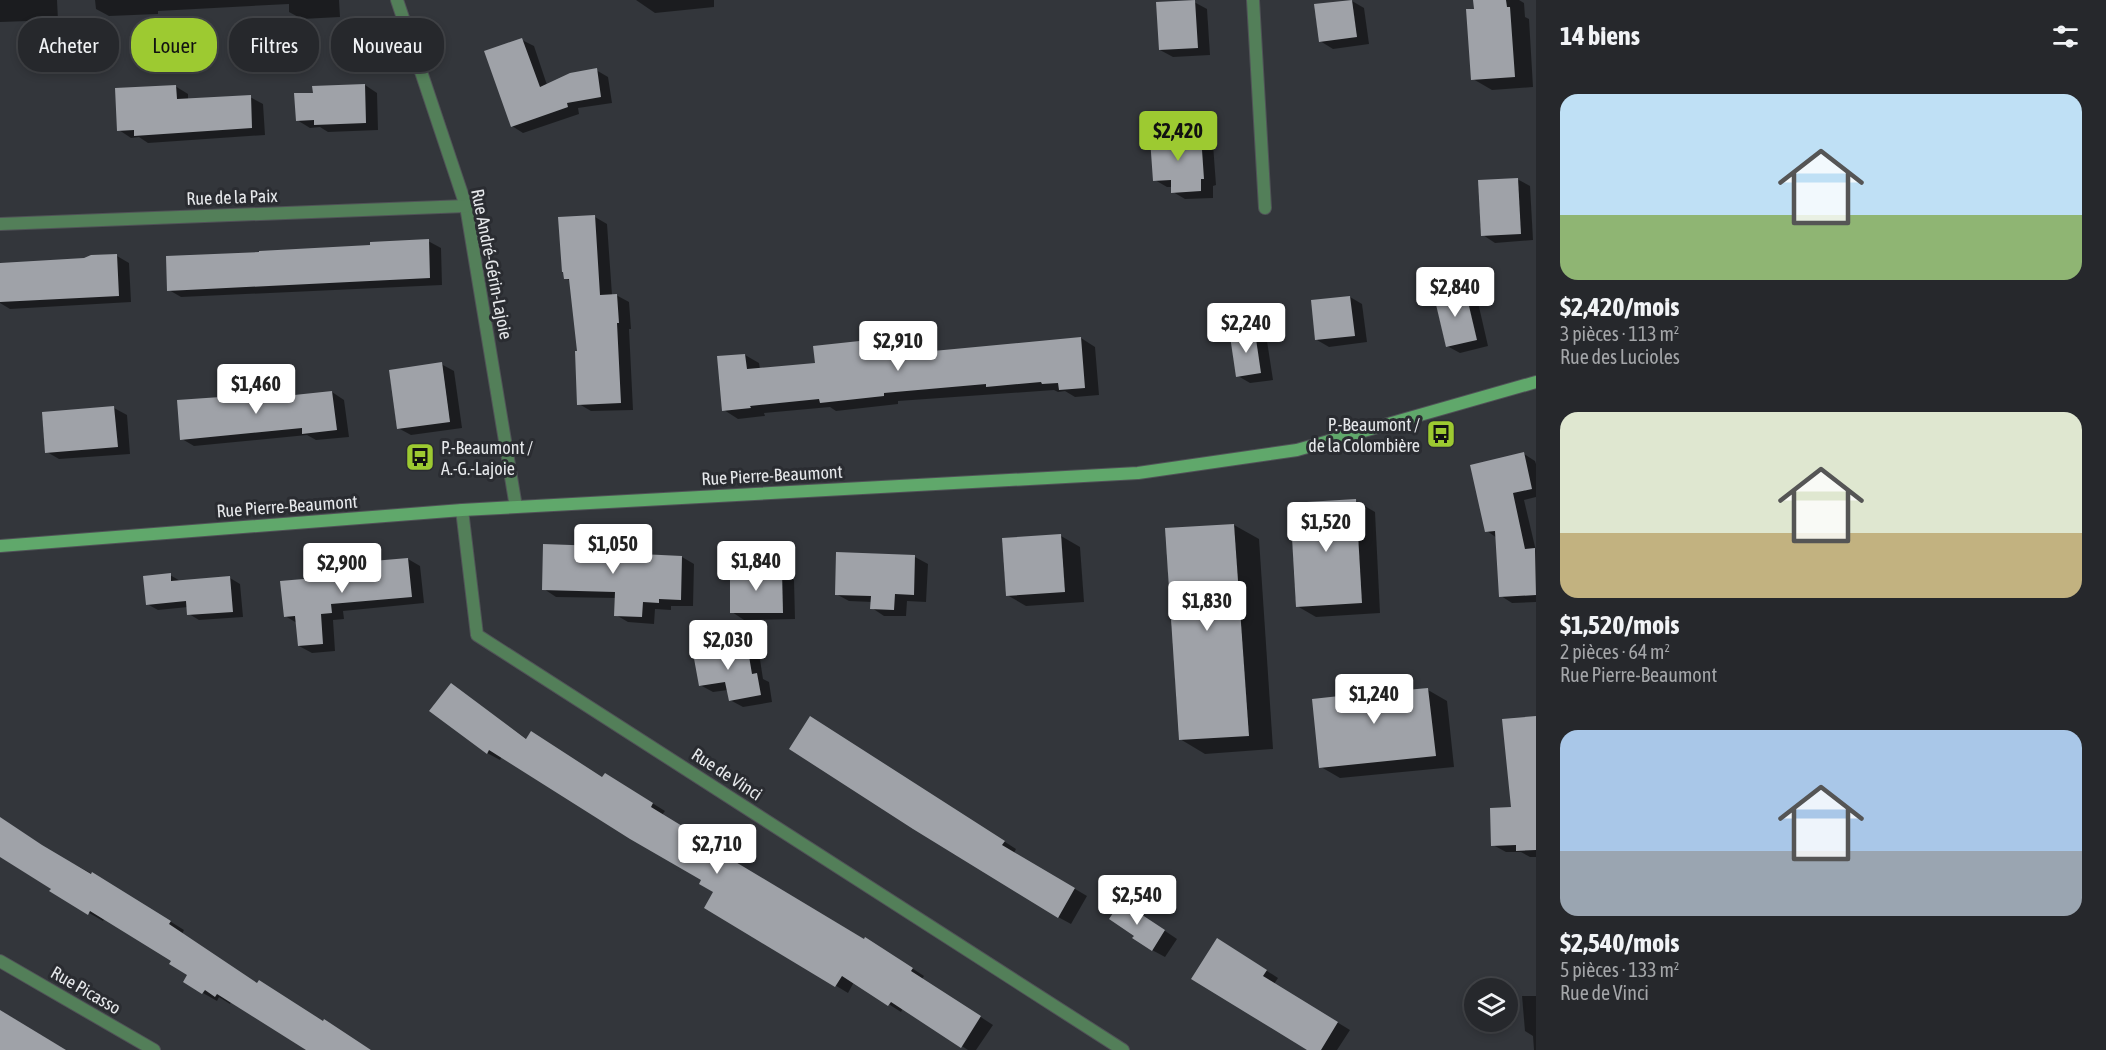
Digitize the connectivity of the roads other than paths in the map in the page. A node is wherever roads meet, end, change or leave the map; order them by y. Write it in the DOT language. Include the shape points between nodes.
graph roads {
  1 [pos="397,0"];
  2 [pos="1253,0"];
  3 [pos="466,206"];
  4 [pos="1266,208"];
  5 [pos="0,224"];
  6 [pos="1536,382"];
  7 [pos="516,507"];
  8 [pos="462,510"];
  9 [pos="0,546"];
  10 [pos="0,961"];
  11 [pos="154,1050"];
  12 [pos="1124,1050"];
  1 -- 3 [label="street, Rue André-Gérin-Lajoie"];
  2 -- 4 [label="street"];
  3 -- 5 [label="street, Rue de la Paix"];
  3 -- 7 [label="street, Rue André-Gérin-Lajoie"];
  6 -- 7 [label="main road, Rue Pierre-Beaumont" via="1297,450 1138,472"];
  7 -- 8 [label="main road, Rue Pierre-Beaumont"];
  8 -- 9 [label="main road, Rue Pierre-Beaumont"];
  8 -- 12 [label="street, Rue de Vinci" via="477,635"];
  10 -- 11 [label="street, Rue Picasso"];
}
